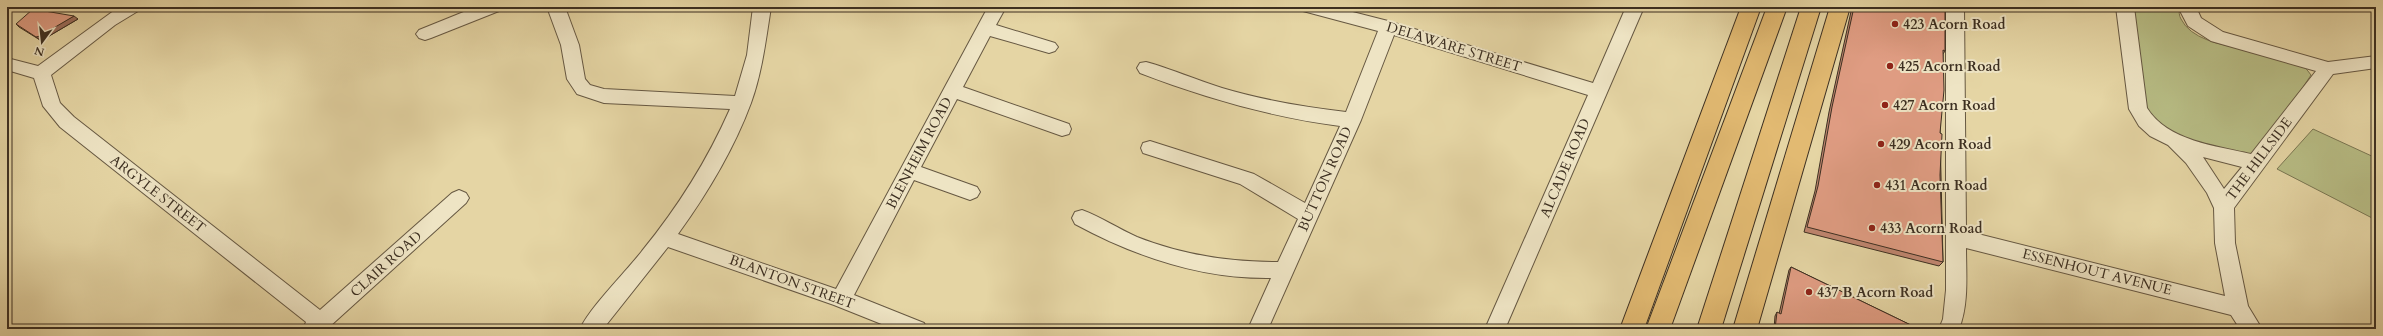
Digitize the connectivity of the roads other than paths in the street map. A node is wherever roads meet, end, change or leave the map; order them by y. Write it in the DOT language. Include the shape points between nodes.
graph roads {
  1 [pos="132,7"];
  2 [pos="556,7"];
  3 [pos="762,7"];
  4 [pos="998,7"];
  5 [pos="1309,7"];
  6 [pos="1636,7"];
  7 [pos="1751,7"];
  8 [pos="1777,7"];
  9 [pos="1811,7"];
  10 [pos="1840,7"];
  11 [pos="1955,7"];
  12 [pos="2125,7"];
  13 [pos="2188,7"];
  14 [pos="490,8"];
  15 [pos="1388,27"];
  16 [pos="985,28"];
  17 [pos="425,34"];
  18 [pos="1049,47"];
  19 [pos="2376,62"];
  20 [pos="7,64"];
  21 [pos="1146,68"];
  22 [pos="2328,68"];
  23 [pos="41,73"];
  24 [pos="952,90"];
  25 [pos="1598,91"];
  26 [pos="742,103"];
  27 [pos="1352,120"];
  28 [pos="1062,129"];
  29 [pos="2164,136"];
  30 [pos="1150,148"];
  31 [pos="2256,163"];
  32 [pos="910,171"];
  33 [pos="970,192"];
  34 [pos="459,198"];
  35 [pos="2224,208"];
  36 [pos="1309,216"];
  37 [pos="1082,218"];
  38 [pos="1956,237"];
  39 [pos="666,238"];
  40 [pos="1286,270"];
  41 [pos="841,299"];
  42 [pos="2238,308"];
  43 [pos="317,326"];
  44 [pos="590,329"];
  45 [pos="917,329"];
  46 [pos="1258,329"];
  47 [pos="1496,329"];
  48 [pos="1632,329"];
  49 [pos="1658,329"];
  50 [pos="1709,329"];
  51 [pos="1745,329"];
  52 [pos="1949,329"];
  53 [pos="2252,329"];
  1 -- 23 [label="street" via="109,21"];
  2 -- 26 [label="street" via="570,46 574,78 586,93"];
  3 -- 26 [label="street" via="757,55"];
  4 -- 16 [label="street, BLENHEIM ROAD"];
  5 -- 15 [label="street, DELAWARE STREET"];
  6 -- 25 [label="street, ALCADE ROAD"];
  7 -- 48 [label="highway"];
  8 -- 49 [label="highway"];
  9 -- 50 [label="highway"];
  10 -- 51 [label="highway"];
  11 -- 38 [label="street"];
  12 -- 29 [label="street" via="2138,108 2150,126"];
  13 -- 22 [label="street" via="2194,22 2217,37"];
  14 -- 17 [label="street"];
  15 -- 25 [label="street, DELAWARE STREET"];
  15 -- 27 [label="street, BUTTON ROAD"];
  16 -- 18 [label="street"];
  16 -- 24 [label="street, BLENHEIM ROAD"];
  19 -- 22 [label="street"];
  20 -- 23 [label="street"];
  21 -- 27 [label="street" via="1230,98 1324,117"];
  22 -- 31 [label="street, THE HILLSIDE"];
  23 -- 43 [label="street, ARGYLE STREET" via="52,106 67,122"];
  24 -- 28 [label="street"];
  24 -- 32 [label="street, BLENHEIM ROAD"];
  25 -- 47 [label="street, ALCADE ROAD"];
  26 -- 39 [label="street" via="704,183"];
  27 -- 36 [label="street, BUTTON ROAD"];
  29 -- 31 [label="street"];
  29 -- 35 [label="street" via="2199,163"];
  30 -- 36 [label="street" via="1247,179 1280,196"];
  31 -- 35 [label="street, THE HILLSIDE"];
  32 -- 33 [label="street"];
  32 -- 41 [label="street, BLENHEIM ROAD"];
  34 -- 43 [label="street, CLAIR ROAD"];
  35 -- 42 [label="street, THE HILLSIDE" via="2224,231"];
  36 -- 40 [label="street, BUTTON ROAD"];
  37 -- 40 [label="street" via="1105,231 1174,259 1210,267 1253,271"];
  38 -- 42 [label="street, ESSENHOUT AVENUE"];
  38 -- 52 [label="street" via="1955,304"];
  39 -- 41 [label="street, BLANTON STREET"];
  39 -- 44 [label="street"];
  40 -- 46 [label="street, BUTTON ROAD"];
  41 -- 45 [label="street, BLANTON STREET"];
  42 -- 53 [label="street, THE HILLSIDE"];
}
